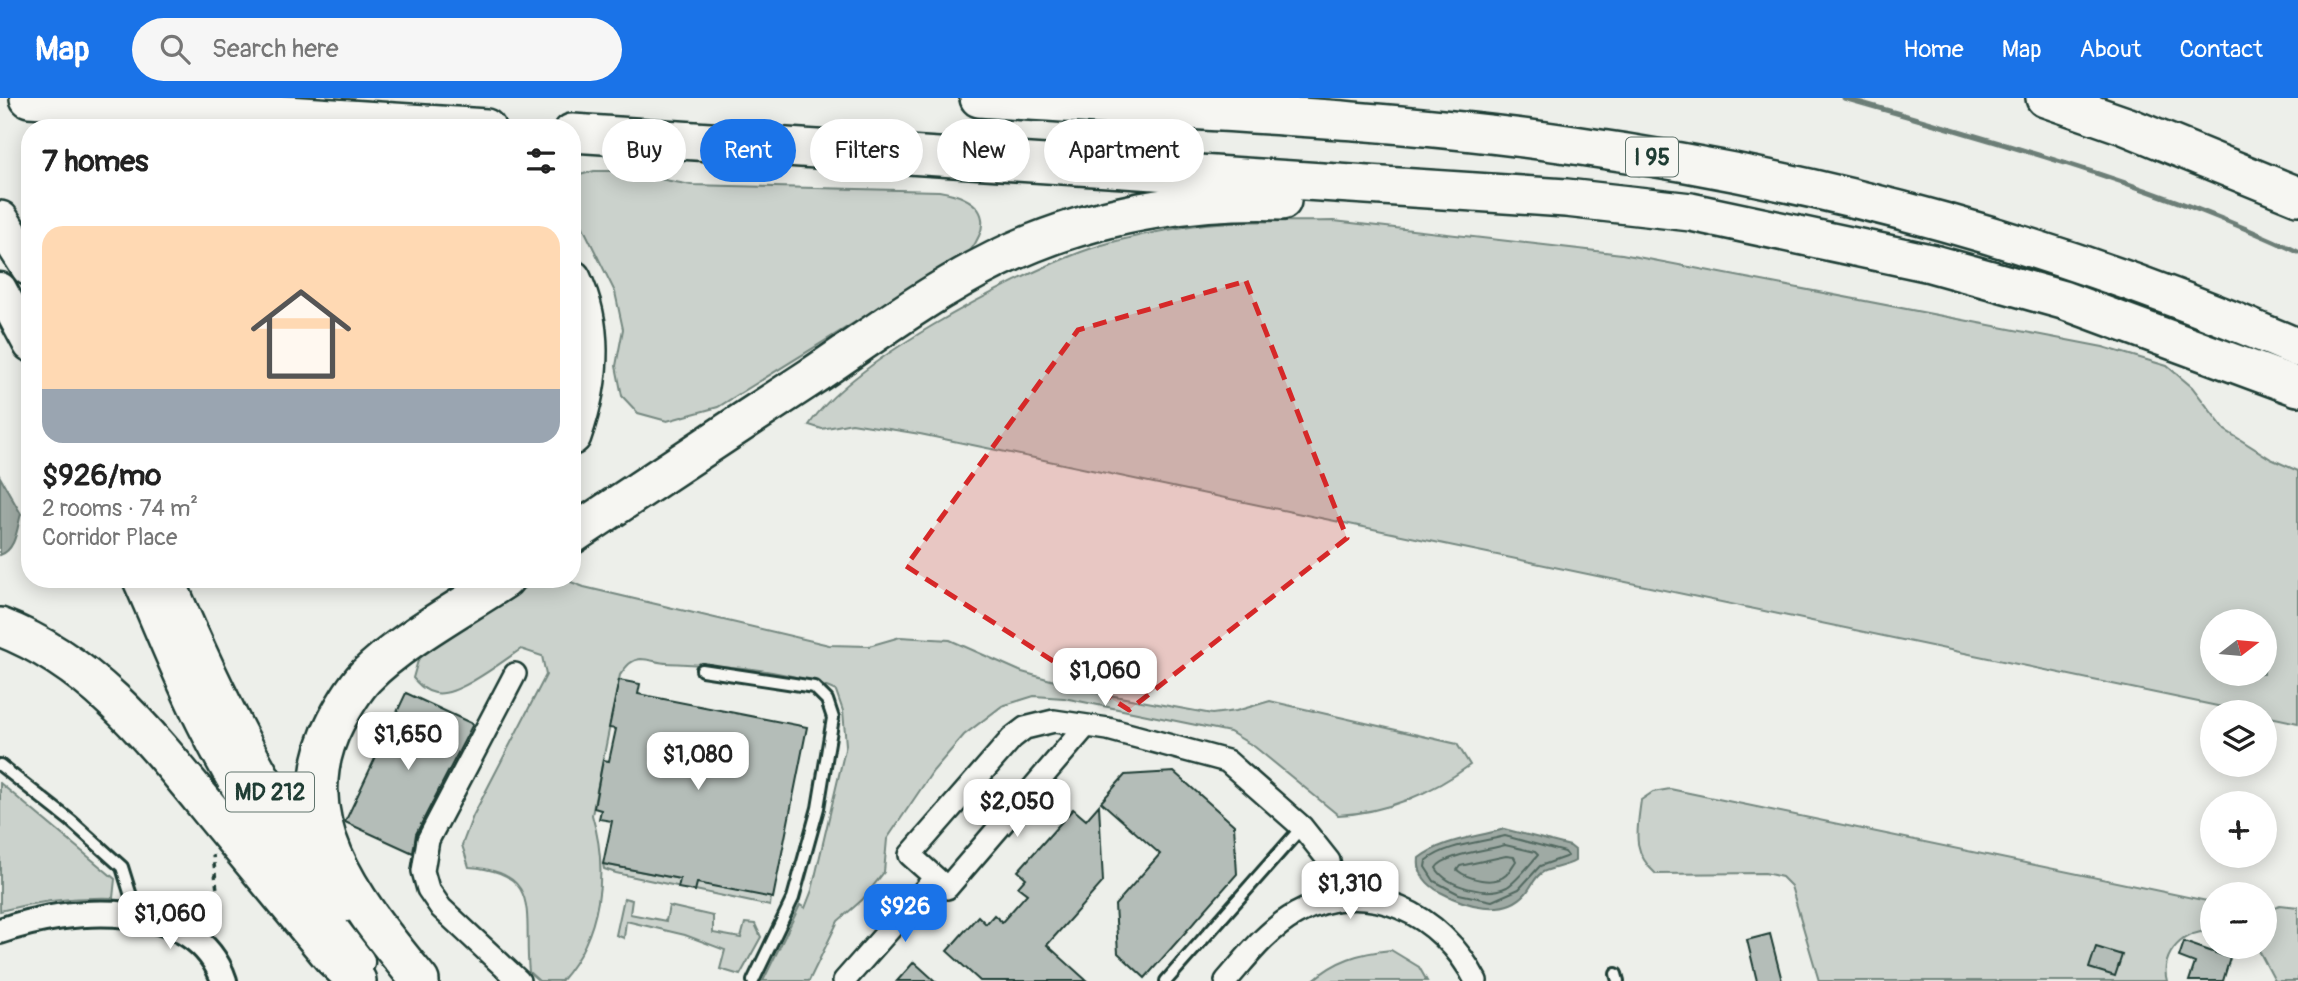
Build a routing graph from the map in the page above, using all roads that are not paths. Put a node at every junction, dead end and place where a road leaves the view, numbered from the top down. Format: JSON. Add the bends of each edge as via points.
{"nodes":[{"id":1,"x":29,"y":98,"type":"edge"},
{"id":2,"x":979,"y":98,"type":"edge"},
{"id":3,"x":2045,"y":98,"type":"edge"},
{"id":4,"x":141,"y":105,"type":"junction"},
{"id":5,"x":248,"y":119,"type":"edge"},
{"id":6,"x":351,"y":119,"type":"edge"},
{"id":7,"x":581,"y":134,"type":"edge"},
{"id":8,"x":2298,"y":196,"type":"edge"},
{"id":9,"x":0,"y":220,"type":"edge"},
{"id":10,"x":0,"y":233,"type":"edge"},
{"id":11,"x":1827,"y":241,"type":"junction"},
{"id":12,"x":21,"y":253,"type":"edge"},
{"id":13,"x":21,"y":271,"type":"edge"},
{"id":14,"x":0,"y":289,"type":"edge"},
{"id":15,"x":581,"y":297,"type":"edge"},
{"id":16,"x":21,"y":328,"type":"edge"},
{"id":17,"x":2298,"y":348,"type":"edge"},
{"id":18,"x":2298,"y":387,"type":"edge"},
{"id":19,"x":581,"y":408,"type":"edge"},
{"id":20,"x":581,"y":529,"type":"edge"},
{"id":21,"x":143,"y":588,"type":"edge"},
{"id":22,"x":172,"y":588,"type":"edge"},
{"id":23,"x":492,"y":588,"type":"edge"},
{"id":24,"x":0,"y":628,"type":"edge"},
{"id":25,"x":702,"y":670,"type":"dead end"},
{"id":26,"x":515,"y":674,"type":"dead end"},
{"id":27,"x":1086,"y":726,"type":"junction"},
{"id":28,"x":0,"y":765,"type":"edge"},
{"id":29,"x":1302,"y":827,"type":"junction"},
{"id":30,"x":936,"y":878,"type":"junction"},
{"id":31,"x":1334,"y":900,"type":"junction"},
{"id":32,"x":126,"y":915,"type":"junction"},
{"id":33,"x":0,"y":932,"type":"edge"},
{"id":34,"x":224,"y":979,"type":"edge"},
{"id":35,"x":357,"y":981,"type":"edge"},
{"id":36,"x":373,"y":981,"type":"edge"},
{"id":37,"x":410,"y":981,"type":"edge"},
{"id":38,"x":420,"y":981,"type":"edge"},
{"id":39,"x":519,"y":981,"type":"edge"},
{"id":40,"x":753,"y":981,"type":"edge"},
{"id":41,"x":844,"y":981,"type":"edge"},
{"id":42,"x":1166,"y":981,"type":"edge"},
{"id":43,"x":1226,"y":981,"type":"edge"},
{"id":44,"x":1476,"y":981,"type":"edge"}],
"edges":[{"from":1,"to":4,"type":"highway"},
{"from":2,"to":17,"type":"highway","number":"I 95","via":[[1437,129],[1700,165],[1947,220],[2077,261]]},
{"from":3,"to":8,"type":"highway"},
{"from":4,"to":5,"type":"highway"},
{"from":4,"to":6,"type":"highway"},
{"from":7,"to":11,"type":"highway","via":[[1566,198],[1691,212]]},
{"from":9,"to":12,"type":"highway"},
{"from":10,"to":13,"type":"main road"},
{"from":11,"to":18,"type":"highway","via":[[1930,263],[2063,300]]},
{"from":11,"to":20,"type":"highway","via":[[1564,212],[1277,201],[1205,204],[1088,225],[1033,243],[940,291]]},
{"from":14,"to":16,"type":"main road"},
{"from":15,"to":19,"type":"highway","via":[[589,344]]},
{"from":21,"to":36,"type":"main road","number":"MD 212","via":[[202,721],[249,807],[297,881]]},
{"from":22,"to":37,"type":"main road","number":"MD 212","via":[[225,709],[270,792],[318,867]]},
{"from":23,"to":38,"type":"highway","via":[[366,677],[328,736],[318,777],[319,812],[328,847],[346,881]]},
{"from":24,"to":35,"type":"highway","via":[[33,640],[79,669],[121,705]]},
{"from":25,"to":40,"type":"lane","via":[[814,687],[827,700],[833,718],[801,877]]},
{"from":26,"to":39,"type":"street","via":[[428,840],[423,871],[428,890],[441,908]]},
{"from":27,"to":29,"type":"street","via":[[1227,761]]},
{"from":27,"to":30,"type":"street","via":[[947,888]]},
{"from":27,"to":30,"type":"street","via":[[1041,723],[1012,738],[910,855]]},
{"from":28,"to":32,"type":"lane","via":[[122,867],[132,899]]},
{"from":29,"to":31,"type":"street","via":[[1329,861]]},
{"from":29,"to":42,"type":"lane"},
{"from":30,"to":41,"type":"street"},
{"from":31,"to":43,"type":"street","via":[[1274,929]]},
{"from":31,"to":44,"type":"street","via":[[1366,899],[1422,917],[1464,957]]},
{"from":32,"to":33,"type":"street","via":[[67,915],[31,920]]},
{"from":32,"to":34,"type":"street","via":[[169,925],[195,939],[215,959]]}]}
